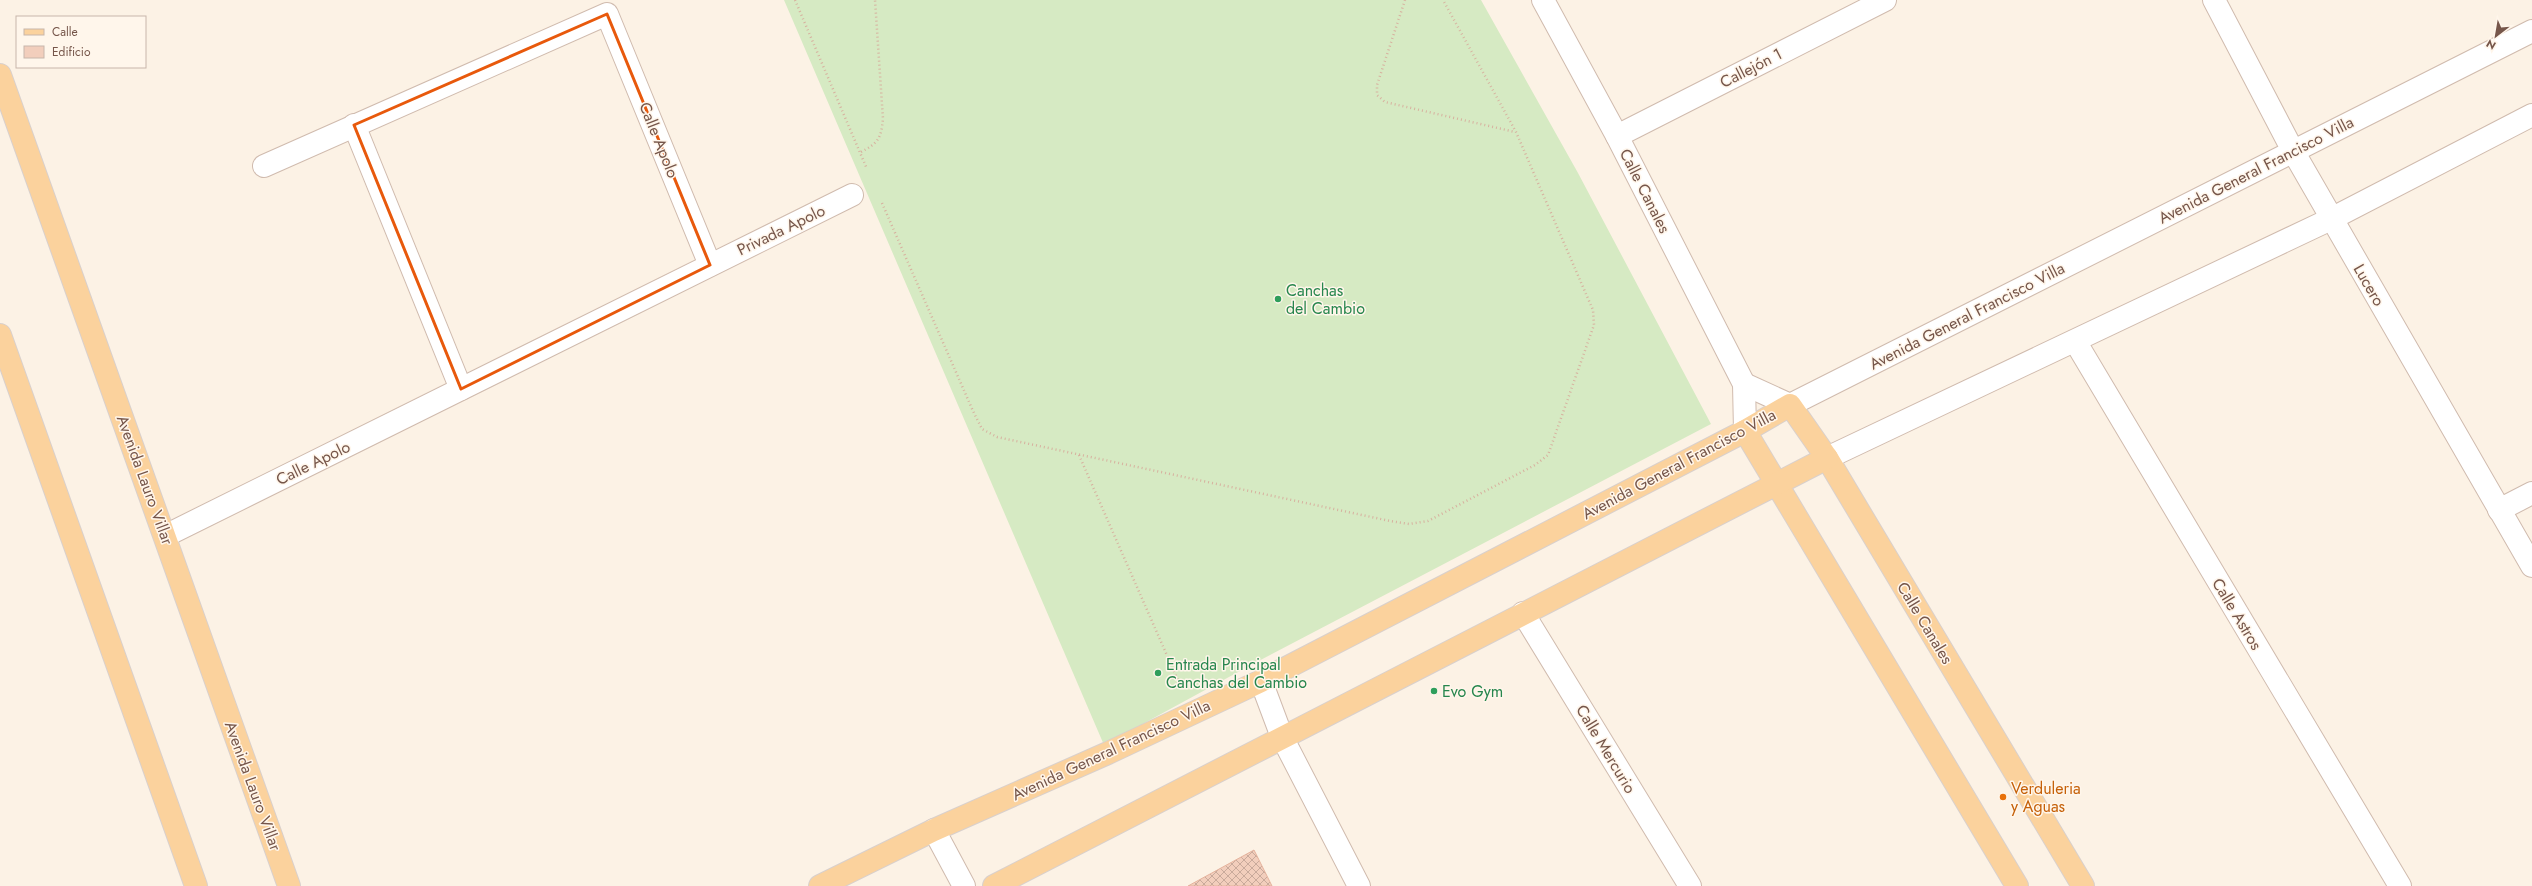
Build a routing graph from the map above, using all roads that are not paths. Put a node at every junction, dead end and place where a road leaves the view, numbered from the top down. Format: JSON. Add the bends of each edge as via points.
{"nodes":[{"id":1,"x":1543,"y":0,"type":"edge"},
{"id":2,"x":1885,"y":0,"type":"edge"},
{"id":3,"x":2214,"y":0,"type":"edge"},
{"id":4,"x":2532,"y":31,"type":"edge"},
{"id":5,"x":0,"y":75,"type":"edge"},
{"id":6,"x":2532,"y":115,"type":"edge"},
{"id":7,"x":354,"y":125,"type":"junction"},
{"id":8,"x":1617,"y":136,"type":"junction"},
{"id":9,"x":2293,"y":151,"type":"junction"},
{"id":10,"x":264,"y":166,"type":"dead end"},
{"id":11,"x":852,"y":195,"type":"dead end"},
{"id":12,"x":2331,"y":219,"type":"junction"},
{"id":13,"x":710,"y":265,"type":"junction"},
{"id":14,"x":0,"y":335,"type":"edge"},
{"id":15,"x":2075,"y":341,"type":"junction"},
{"id":16,"x":1744,"y":384,"type":"junction"},
{"id":17,"x":461,"y":389,"type":"junction"},
{"id":18,"x":1790,"y":405,"type":"junction"},
{"id":19,"x":1745,"y":431,"type":"junction"},
{"id":20,"x":1827,"y":458,"type":"junction"},
{"id":21,"x":1776,"y":483,"type":"junction"},
{"id":22,"x":2532,"y":493,"type":"edge"},
{"id":23,"x":2499,"y":510,"type":"junction"},
{"id":24,"x":164,"y":536,"type":"junction"},
{"id":25,"x":2532,"y":566,"type":"edge"},
{"id":26,"x":1523,"y":613,"type":"junction"},
{"id":27,"x":1261,"y":681,"type":"junction"},
{"id":28,"x":1282,"y":737,"type":"junction"},
{"id":29,"x":934,"y":830,"type":"junction"},
{"id":30,"x":196,"y":886,"type":"edge"},
{"id":31,"x":289,"y":886,"type":"edge"},
{"id":32,"x":820,"y":886,"type":"edge"},
{"id":33,"x":964,"y":886,"type":"edge"},
{"id":34,"x":994,"y":886,"type":"edge"},
{"id":35,"x":1359,"y":886,"type":"edge"},
{"id":36,"x":1690,"y":886,"type":"edge"},
{"id":37,"x":2017,"y":886,"type":"edge"},
{"id":38,"x":2083,"y":886,"type":"edge"},
{"id":39,"x":2400,"y":886,"type":"edge"}],
"edges":[{"from":1,"to":8,"type":"street","name":"Calle Canales"},
{"from":2,"to":8,"type":"street","name":"Callejón 1"},
{"from":3,"to":9,"type":"street","name":"Lucero"},
{"from":4,"to":9,"type":"street","name":"Avenida General Francisco Villa"},
{"from":5,"to":24,"type":"main road","name":"Avenida Lauro Villar"},
{"from":6,"to":12,"type":"street"},
{"from":7,"to":10,"type":"street","name":"Calle Apolo"},
{"from":7,"to":13,"type":"street","name":"Calle Apolo","via":[[607,14]]},
{"from":7,"to":17,"type":"street"},
{"from":8,"to":16,"type":"street","name":"Calle Canales"},
{"from":9,"to":12,"type":"street","name":"Lucero"},
{"from":9,"to":18,"type":"street","name":"Avenida General Francisco Villa"},
{"from":11,"to":13,"type":"street","name":"Privada Apolo"},
{"from":12,"to":15,"type":"street"},
{"from":12,"to":23,"type":"street","name":"Lucero"},
{"from":13,"to":17,"type":"street","name":"Calle Apolo"},
{"from":14,"to":30,"type":"main road"},
{"from":15,"to":20,"type":"street"},
{"from":15,"to":39,"type":"street","name":"Calle Astros"},
{"from":16,"to":18,"type":"street"},
{"from":16,"to":19,"type":"street","name":"Calle Canales"},
{"from":17,"to":24,"type":"street","name":"Calle Apolo"},
{"from":18,"to":19,"type":"main road","name":"Avenida General Francisco Villa"},
{"from":18,"to":20,"type":"main road","name":"Calle Canales"},
{"from":19,"to":21,"type":"main road","name":"Calle Canales"},
{"from":19,"to":27,"type":"main road","name":"Avenida General Francisco Villa"},
{"from":20,"to":21,"type":"main road"},
{"from":20,"to":38,"type":"main road","name":"Calle Canales"},
{"from":21,"to":26,"type":"main road"},
{"from":21,"to":37,"type":"main road","name":"Calle Canales"},
{"from":22,"to":23,"type":"street"},
{"from":23,"to":25,"type":"street","name":"Lucero"},
{"from":24,"to":31,"type":"main road","name":"Avenida Lauro Villar"},
{"from":26,"to":28,"type":"main road"},
{"from":26,"to":36,"type":"street","name":"Calle Mercurio"},
{"from":27,"to":28,"type":"street"},
{"from":27,"to":29,"type":"main road","name":"Avenida General Francisco Villa"},
{"from":28,"to":34,"type":"main road"},
{"from":28,"to":35,"type":"street"},
{"from":29,"to":32,"type":"main road","name":"Avenida General Francisco Villa"},
{"from":29,"to":33,"type":"street"}]}
